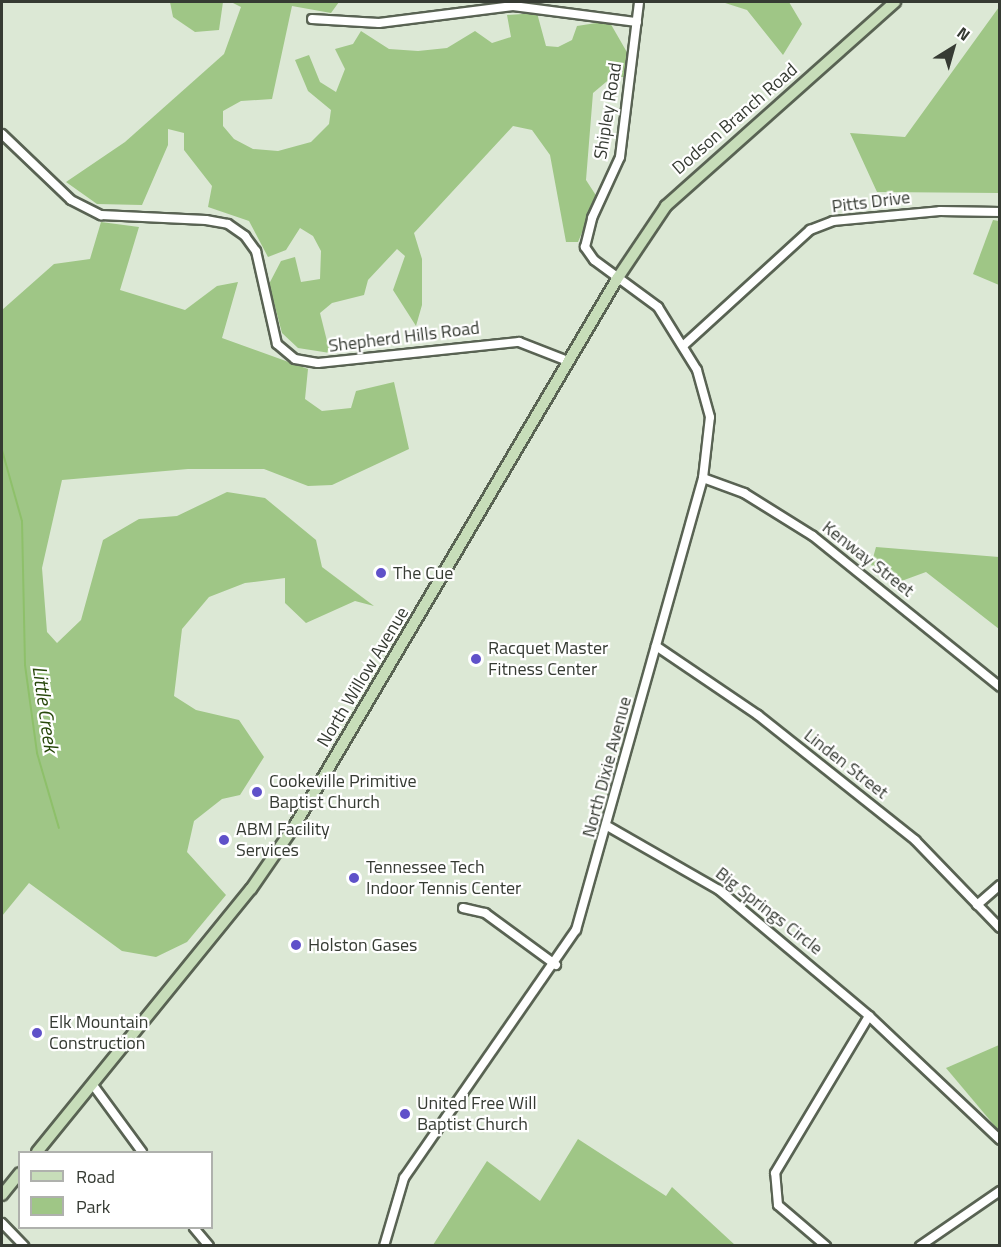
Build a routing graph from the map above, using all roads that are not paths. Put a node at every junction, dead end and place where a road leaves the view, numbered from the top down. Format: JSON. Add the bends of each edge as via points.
{"nodes":[{"id":1,"x":639,"y":2,"type":"edge"},
{"id":2,"x":895,"y":2,"type":"edge"},
{"id":3,"x":312,"y":19,"type":"dead end"},
{"id":4,"x":637,"y":22,"type":"junction"},
{"id":5,"x":2,"y":134,"type":"edge"},
{"id":6,"x":999,"y":212,"type":"edge"},
{"id":7,"x":617,"y":279,"type":"junction"},
{"id":8,"x":684,"y":345,"type":"junction"},
{"id":9,"x":568,"y":361,"type":"junction"},
{"id":10,"x":703,"y":478,"type":"junction"},
{"id":11,"x":656,"y":646,"type":"junction"},
{"id":12,"x":999,"y":687,"type":"edge"},
{"id":13,"x":609,"y":826,"type":"junction"},
{"id":14,"x":999,"y":885,"type":"edge"},
{"id":15,"x":977,"y":905,"type":"junction"},
{"id":16,"x":463,"y":908,"type":"dead end"},
{"id":17,"x":999,"y":928,"type":"edge"},
{"id":18,"x":556,"y":965,"type":"junction"},
{"id":19,"x":869,"y":1016,"type":"junction"},
{"id":20,"x":93,"y":1085,"type":"junction"},
{"id":21,"x":999,"y":1140,"type":"edge"},
{"id":22,"x":38,"y":1151,"type":"edge"},
{"id":23,"x":141,"y":1151,"type":"edge"},
{"id":24,"x":18,"y":1175,"type":"edge"},
{"id":25,"x":999,"y":1191,"type":"edge"},
{"id":26,"x":2,"y":1195,"type":"edge"},
{"id":27,"x":2,"y":1223,"type":"edge"},
{"id":28,"x":196,"y":1229,"type":"edge"},
{"id":29,"x":24,"y":1245,"type":"edge"},
{"id":30,"x":209,"y":1245,"type":"edge"},
{"id":31,"x":384,"y":1245,"type":"edge"},
{"id":32,"x":826,"y":1245,"type":"edge"},
{"id":33,"x":920,"y":1245,"type":"edge"}],
"edges":[{"from":1,"to":4,"type":"street","name":"Shipley Road"},
{"from":2,"to":7,"type":"main road","name":"Dodson Branch Road","via":[[685,183]]},
{"from":3,"to":4,"type":"street","via":[[379,23],[513,6]]},
{"from":4,"to":7,"type":"street","name":"Shipley Road","via":[[620,157],[585,236],[594,260]]},
{"from":5,"to":9,"type":"street","name":"Shepherd Hills Road","via":[[71,200],[101,215],[206,220],[228,224],[244,236],[256,251],[277,344],[295,359],[318,363],[509,342]]},
{"from":6,"to":8,"type":"street","name":"Pitts Drive","via":[[916,213],[833,221],[810,230]]},
{"from":7,"to":8,"type":"street","name":"North Dixie Avenue","via":[[658,307]]},
{"from":7,"to":9,"type":"main road","name":"North Willow Avenue"},
{"from":8,"to":10,"type":"street","name":"North Dixie Avenue","via":[[708,399]]},
{"from":9,"to":20,"type":"main road","name":"North Willow Avenue","via":[[296,825],[251,889]]},
{"from":10,"to":11,"type":"street","name":"North Dixie Avenue"},
{"from":10,"to":12,"type":"street","name":"Kenway Street","via":[[744,493],[813,536]]},
{"from":11,"to":13,"type":"street","name":"North Dixie Avenue"},
{"from":11,"to":15,"type":"street","name":"Linden Street","via":[[758,715],[884,814]]},
{"from":13,"to":18,"type":"street","name":"North Dixie Avenue","via":[[584,911]]},
{"from":13,"to":19,"type":"street","name":"Big Springs Circle","via":[[719,890]]},
{"from":14,"to":15,"type":"street"},
{"from":15,"to":17,"type":"street","name":"Linden Street"},
{"from":16,"to":18,"type":"street","via":[[485,913]]},
{"from":18,"to":31,"type":"street","name":"North Dixie Avenue","via":[[404,1178]]},
{"from":19,"to":21,"type":"street","name":"Big Springs Circle"},
{"from":19,"to":32,"type":"street","via":[[775,1173],[778,1205]]},
{"from":20,"to":22,"type":"main road","name":"North Willow Avenue"},
{"from":20,"to":23,"type":"street"},
{"from":24,"to":26,"type":"main road"},
{"from":25,"to":33,"type":"street"},
{"from":27,"to":29,"type":"street"},
{"from":28,"to":30,"type":"street"}]}
